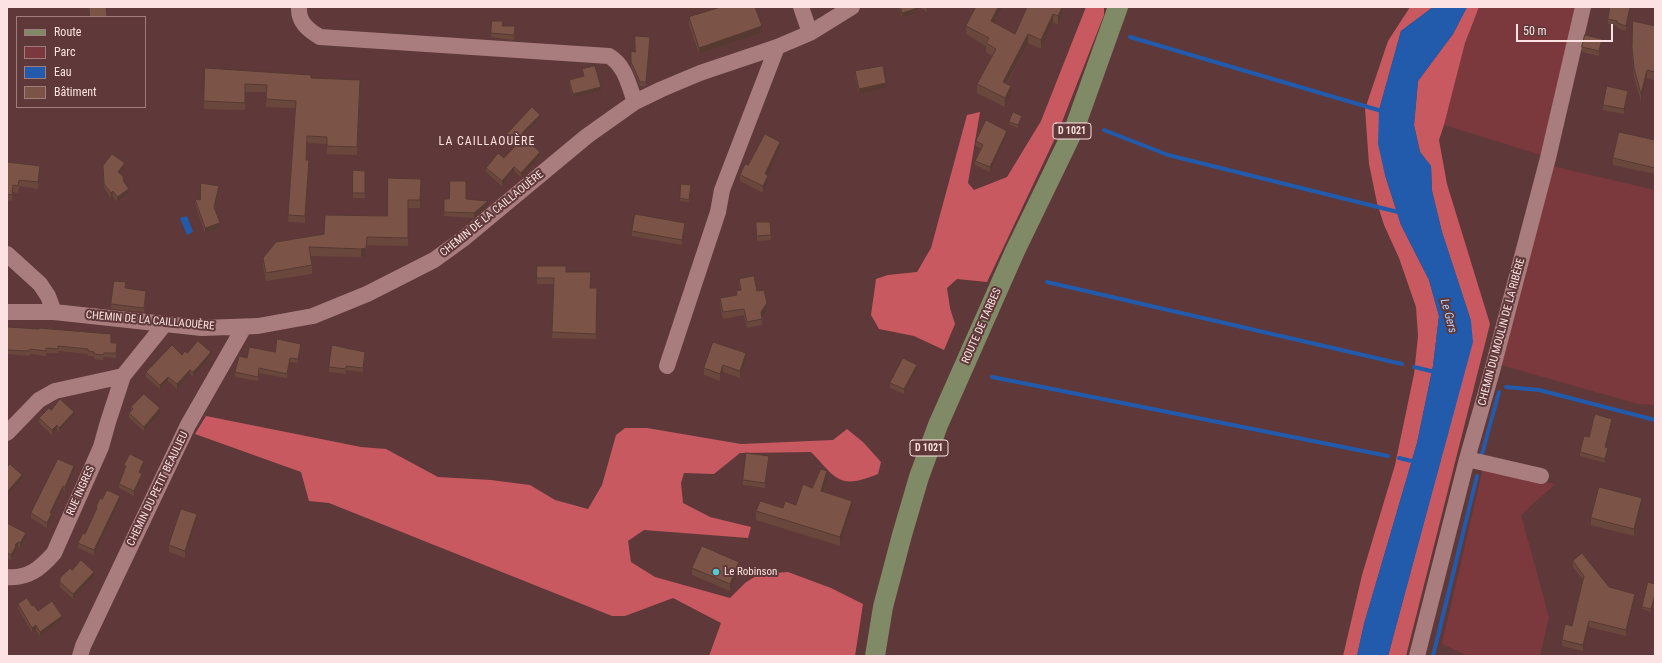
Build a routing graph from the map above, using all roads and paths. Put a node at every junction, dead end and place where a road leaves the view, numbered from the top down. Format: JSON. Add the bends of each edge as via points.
{"nodes":[{"id":1,"x":299,"y":7,"type":"edge"},
{"id":2,"x":801,"y":7,"type":"edge"},
{"id":3,"x":852,"y":7,"type":"edge"},
{"id":4,"x":1118,"y":7,"type":"edge"},
{"id":5,"x":1583,"y":7,"type":"edge"},
{"id":6,"x":810,"y":33,"type":"junction"},
{"id":7,"x":777,"y":48,"type":"junction"},
{"id":8,"x":635,"y":102,"type":"junction"},
{"id":9,"x":7,"y":254,"type":"edge"},
{"id":10,"x":7,"y":312,"type":"edge"},
{"id":11,"x":54,"y":312,"type":"junction"},
{"id":12,"x":164,"y":325,"type":"junction"},
{"id":13,"x":244,"y":327,"type":"junction"},
{"id":14,"x":667,"y":366,"type":"dead end"},
{"id":15,"x":123,"y":376,"type":"junction"},
{"id":16,"x":7,"y":433,"type":"edge"},
{"id":17,"x":1467,"y":459,"type":"junction"},
{"id":18,"x":1541,"y":476,"type":"dead end"},
{"id":19,"x":7,"y":577,"type":"edge"},
{"id":20,"x":80,"y":656,"type":"edge"},
{"id":21,"x":875,"y":656,"type":"edge"},
{"id":22,"x":1417,"y":656,"type":"edge"}],
"edges":[{"from":1,"to":8,"type":"street","via":[[301,20],[308,30],[320,37],[609,56],[621,67]]},
{"from":2,"to":6,"type":"street"},
{"from":3,"to":6,"type":"street","name":"CHEMIN DE LA CAILLAOUÈRE"},
{"from":4,"to":21,"type":"main road","name":"ROUTE DE TARBES","number":"D 1021","via":[[1075,127],[1015,250],[938,425],[902,535],[883,607]]},
{"from":5,"to":17,"type":"street","name":"CHEMIN DU MOULIN DE LA RIBÈRE","via":[[1548,158]]},
{"from":6,"to":7,"type":"street","name":"CHEMIN DE LA CAILLAOUÈRE"},
{"from":7,"to":8,"type":"street","name":"CHEMIN DE LA CAILLAOUÈRE","via":[[700,73]]},
{"from":7,"to":14,"type":"street","via":[[722,190],[718,212]]},
{"from":8,"to":13,"type":"street","name":"CHEMIN DE LA CAILLAOUÈRE","via":[[587,136],[434,260],[367,294],[312,316],[276,324]]},
{"from":9,"to":11,"type":"street","via":[[40,284]]},
{"from":10,"to":11,"type":"street","name":"CHEMIN DE LA CAILLAOUÈRE"},
{"from":11,"to":12,"type":"street","name":"CHEMIN DE LA CAILLAOUÈRE"},
{"from":12,"to":13,"type":"street","name":"CHEMIN DE LA CAILLAOUÈRE","via":[[202,328]]},
{"from":12,"to":15,"type":"street","name":"RUE INGRES"},
{"from":13,"to":20,"type":"street","name":"CHEMIN DU PETIT BEAULIEU","via":[[188,425]]},
{"from":15,"to":16,"type":"street","via":[[55,391],[39,400]]},
{"from":15,"to":19,"type":"street","name":"RUE INGRES","via":[[101,447],[54,554],[42,567],[29,574]]},
{"from":17,"to":18,"type":"street"},
{"from":17,"to":22,"type":"street","name":"CHEMIN DU MOULIN DE LA RIBÈRE"}]}
